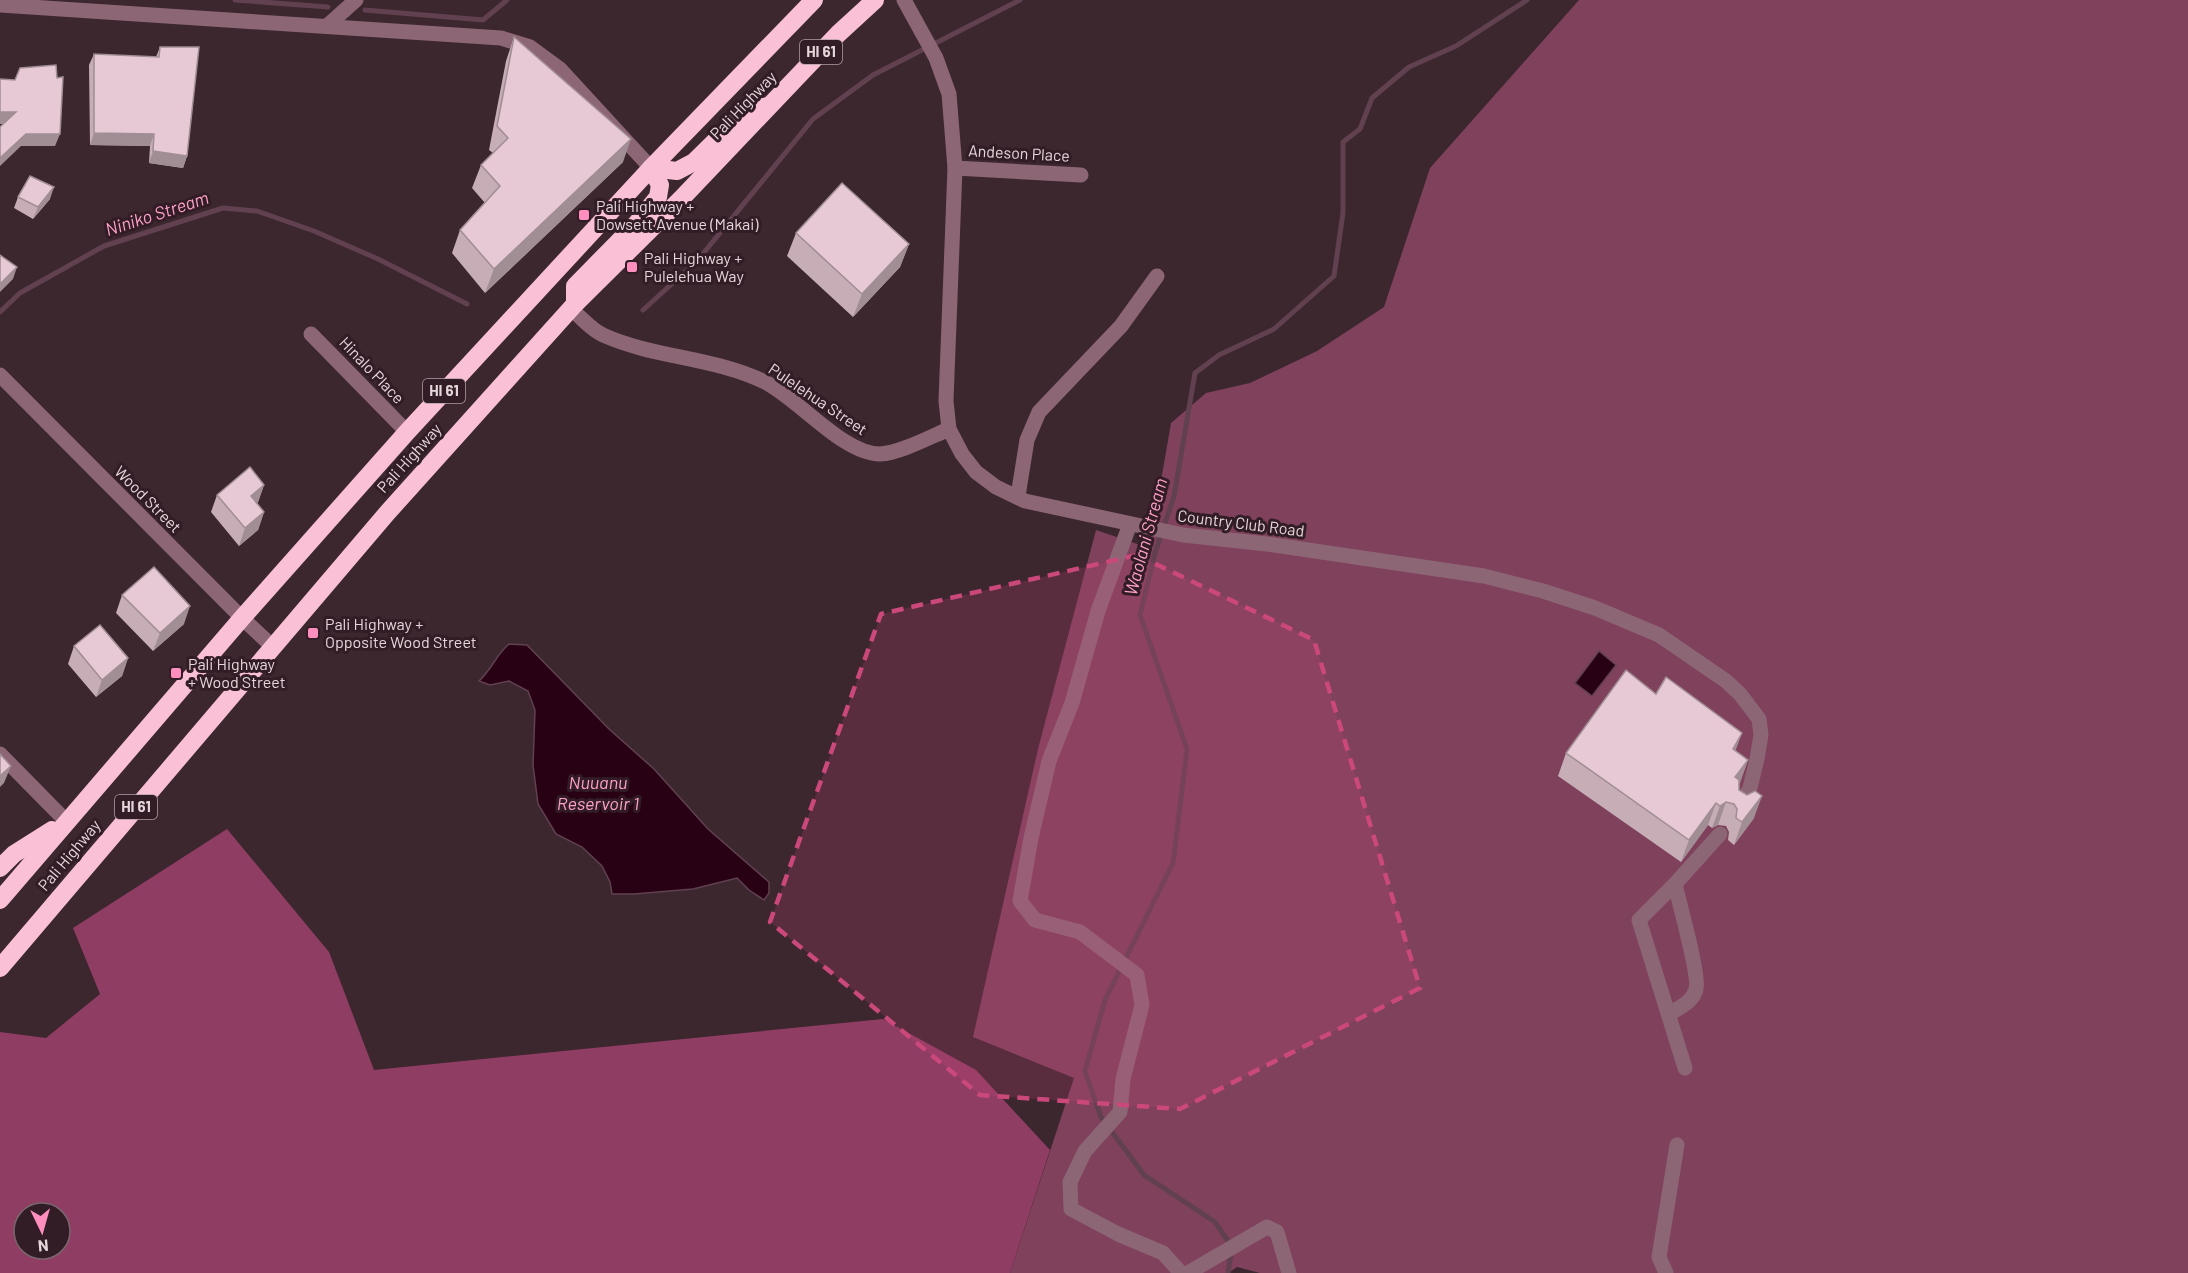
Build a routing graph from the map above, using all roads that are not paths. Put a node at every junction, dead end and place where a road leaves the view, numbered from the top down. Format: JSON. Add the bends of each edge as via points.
{"nodes":[{"id":1,"x":356,"y":0,"type":"edge"},
{"id":2,"x":814,"y":0,"type":"edge"},
{"id":3,"x":875,"y":0,"type":"edge"},
{"id":4,"x":904,"y":0,"type":"edge"},
{"id":5,"x":0,"y":5,"type":"edge"},
{"id":6,"x":328,"y":25,"type":"junction"},
{"id":7,"x":768,"y":106,"type":"junction"},
{"id":8,"x":651,"y":168,"type":"junction"},
{"id":9,"x":955,"y":168,"type":"junction"},
{"id":10,"x":1081,"y":175,"type":"dead end"},
{"id":11,"x":1157,"y":276,"type":"dead end"},
{"id":12,"x":573,"y":306,"type":"junction"},
{"id":13,"x":311,"y":334,"type":"dead end"},
{"id":14,"x":0,"y":375,"type":"edge"},
{"id":15,"x":949,"y":429,"type":"junction"},
{"id":16,"x":407,"y":432,"type":"junction"},
{"id":17,"x":1018,"y":496,"type":"junction"},
{"id":18,"x":1137,"y":525,"type":"junction"},
{"id":19,"x":242,"y":618,"type":"junction"},
{"id":20,"x":272,"y":646,"type":"junction"},
{"id":21,"x":0,"y":754,"type":"edge"},
{"id":22,"x":1739,"y":808,"type":"edge"},
{"id":23,"x":66,"y":821,"type":"junction"},
{"id":24,"x":1720,"y":834,"type":"dead end"},
{"id":25,"x":0,"y":868,"type":"edge"},
{"id":26,"x":1675,"y":884,"type":"junction"},
{"id":27,"x":0,"y":900,"type":"edge"},
{"id":28,"x":0,"y":968,"type":"edge"},
{"id":29,"x":1669,"y":1014,"type":"junction"},
{"id":30,"x":1685,"y":1068,"type":"dead end"},
{"id":31,"x":1677,"y":1145,"type":"dead end"},
{"id":32,"x":1659,"y":1257,"type":"junction"},
{"id":33,"x":1181,"y":1273,"type":"edge"},
{"id":34,"x":1188,"y":1273,"type":"edge"},
{"id":35,"x":1289,"y":1273,"type":"edge"},
{"id":36,"x":1652,"y":1273,"type":"edge"},
{"id":37,"x":1666,"y":1273,"type":"edge"}],
"edges":[{"from":1,"to":6,"type":"street"},
{"from":2,"to":8,"type":"highway","name":"Pali Highway","number":"HI 61"},
{"from":3,"to":7,"type":"highway","name":"Pali Highway","number":"HI 61"},
{"from":4,"to":9,"type":"street","name":"Country Club Road","via":[[936,58],[949,94]]},
{"from":5,"to":6,"type":"street"},
{"from":6,"to":8,"type":"street","via":[[501,38],[530,47],[560,69]]},
{"from":7,"to":8,"type":"highway","via":[[747,110],[694,162],[676,171]]},
{"from":7,"to":12,"type":"highway","name":"Pali Highway","number":"HI 61"},
{"from":8,"to":12,"type":"highway","via":[[660,185],[658,197],[575,286]]},
{"from":8,"to":16,"type":"highway","name":"Pali Highway","number":"HI 61"},
{"from":9,"to":10,"type":"street","name":"Andeson Place"},
{"from":9,"to":15,"type":"street","name":"Country Club Road","via":[[946,401]]},
{"from":11,"to":17,"type":"street","via":[[1121,326],[1039,412],[1027,440]]},
{"from":12,"to":15,"type":"street","name":"Pulelehua Street","via":[[600,334],[740,372],[766,383],[861,450],[879,454],[894,451]]},
{"from":12,"to":20,"type":"highway","name":"Pali Highway","number":"HI 61"},
{"from":13,"to":16,"type":"street","name":"Hinalo Place"},
{"from":14,"to":19,"type":"street","name":"Wood Street"},
{"from":15,"to":17,"type":"street","name":"Country Club Road","via":[[976,472],[996,487]]},
{"from":16,"to":19,"type":"highway","name":"Pali Highway","number":"HI 61"},
{"from":17,"to":18,"type":"street","name":"Country Club Road","via":[[1025,501]]},
{"from":18,"to":22,"type":"street","name":"Country Club Road","via":[[1183,535],[1484,576],[1595,608],[1659,635],[1726,681],[1759,719],[1761,735],[1752,783]]},
{"from":18,"to":33,"type":"street","via":[[1098,611],[1072,703],[1049,761],[1020,901],[1035,920],[1080,932],[1137,975],[1142,1005],[1123,1079],[1120,1112],[1085,1151],[1070,1182],[1071,1209],[1163,1254]]},
{"from":19,"to":20,"type":"street","name":"Wood Street"},
{"from":19,"to":23,"type":"highway","name":"Pali Highway","number":"HI 61"},
{"from":20,"to":28,"type":"highway","name":"Pali Highway","number":"HI 61"},
{"from":21,"to":23,"type":"street"},
{"from":23,"to":25,"type":"highway","via":[[14,854]]},
{"from":23,"to":27,"type":"highway","name":"Pali Highway","number":"HI 61"},
{"from":24,"to":26,"type":"street"},
{"from":26,"to":29,"type":"street","via":[[1697,988],[1691,999]]},
{"from":26,"to":29,"type":"street","via":[[1639,920]]},
{"from":29,"to":30,"type":"street"},
{"from":31,"to":32,"type":"street"},
{"from":32,"to":36,"type":"street"},
{"from":32,"to":37,"type":"street"},
{"from":34,"to":35,"type":"street","via":[[1267,1227],[1277,1232]]}]}
